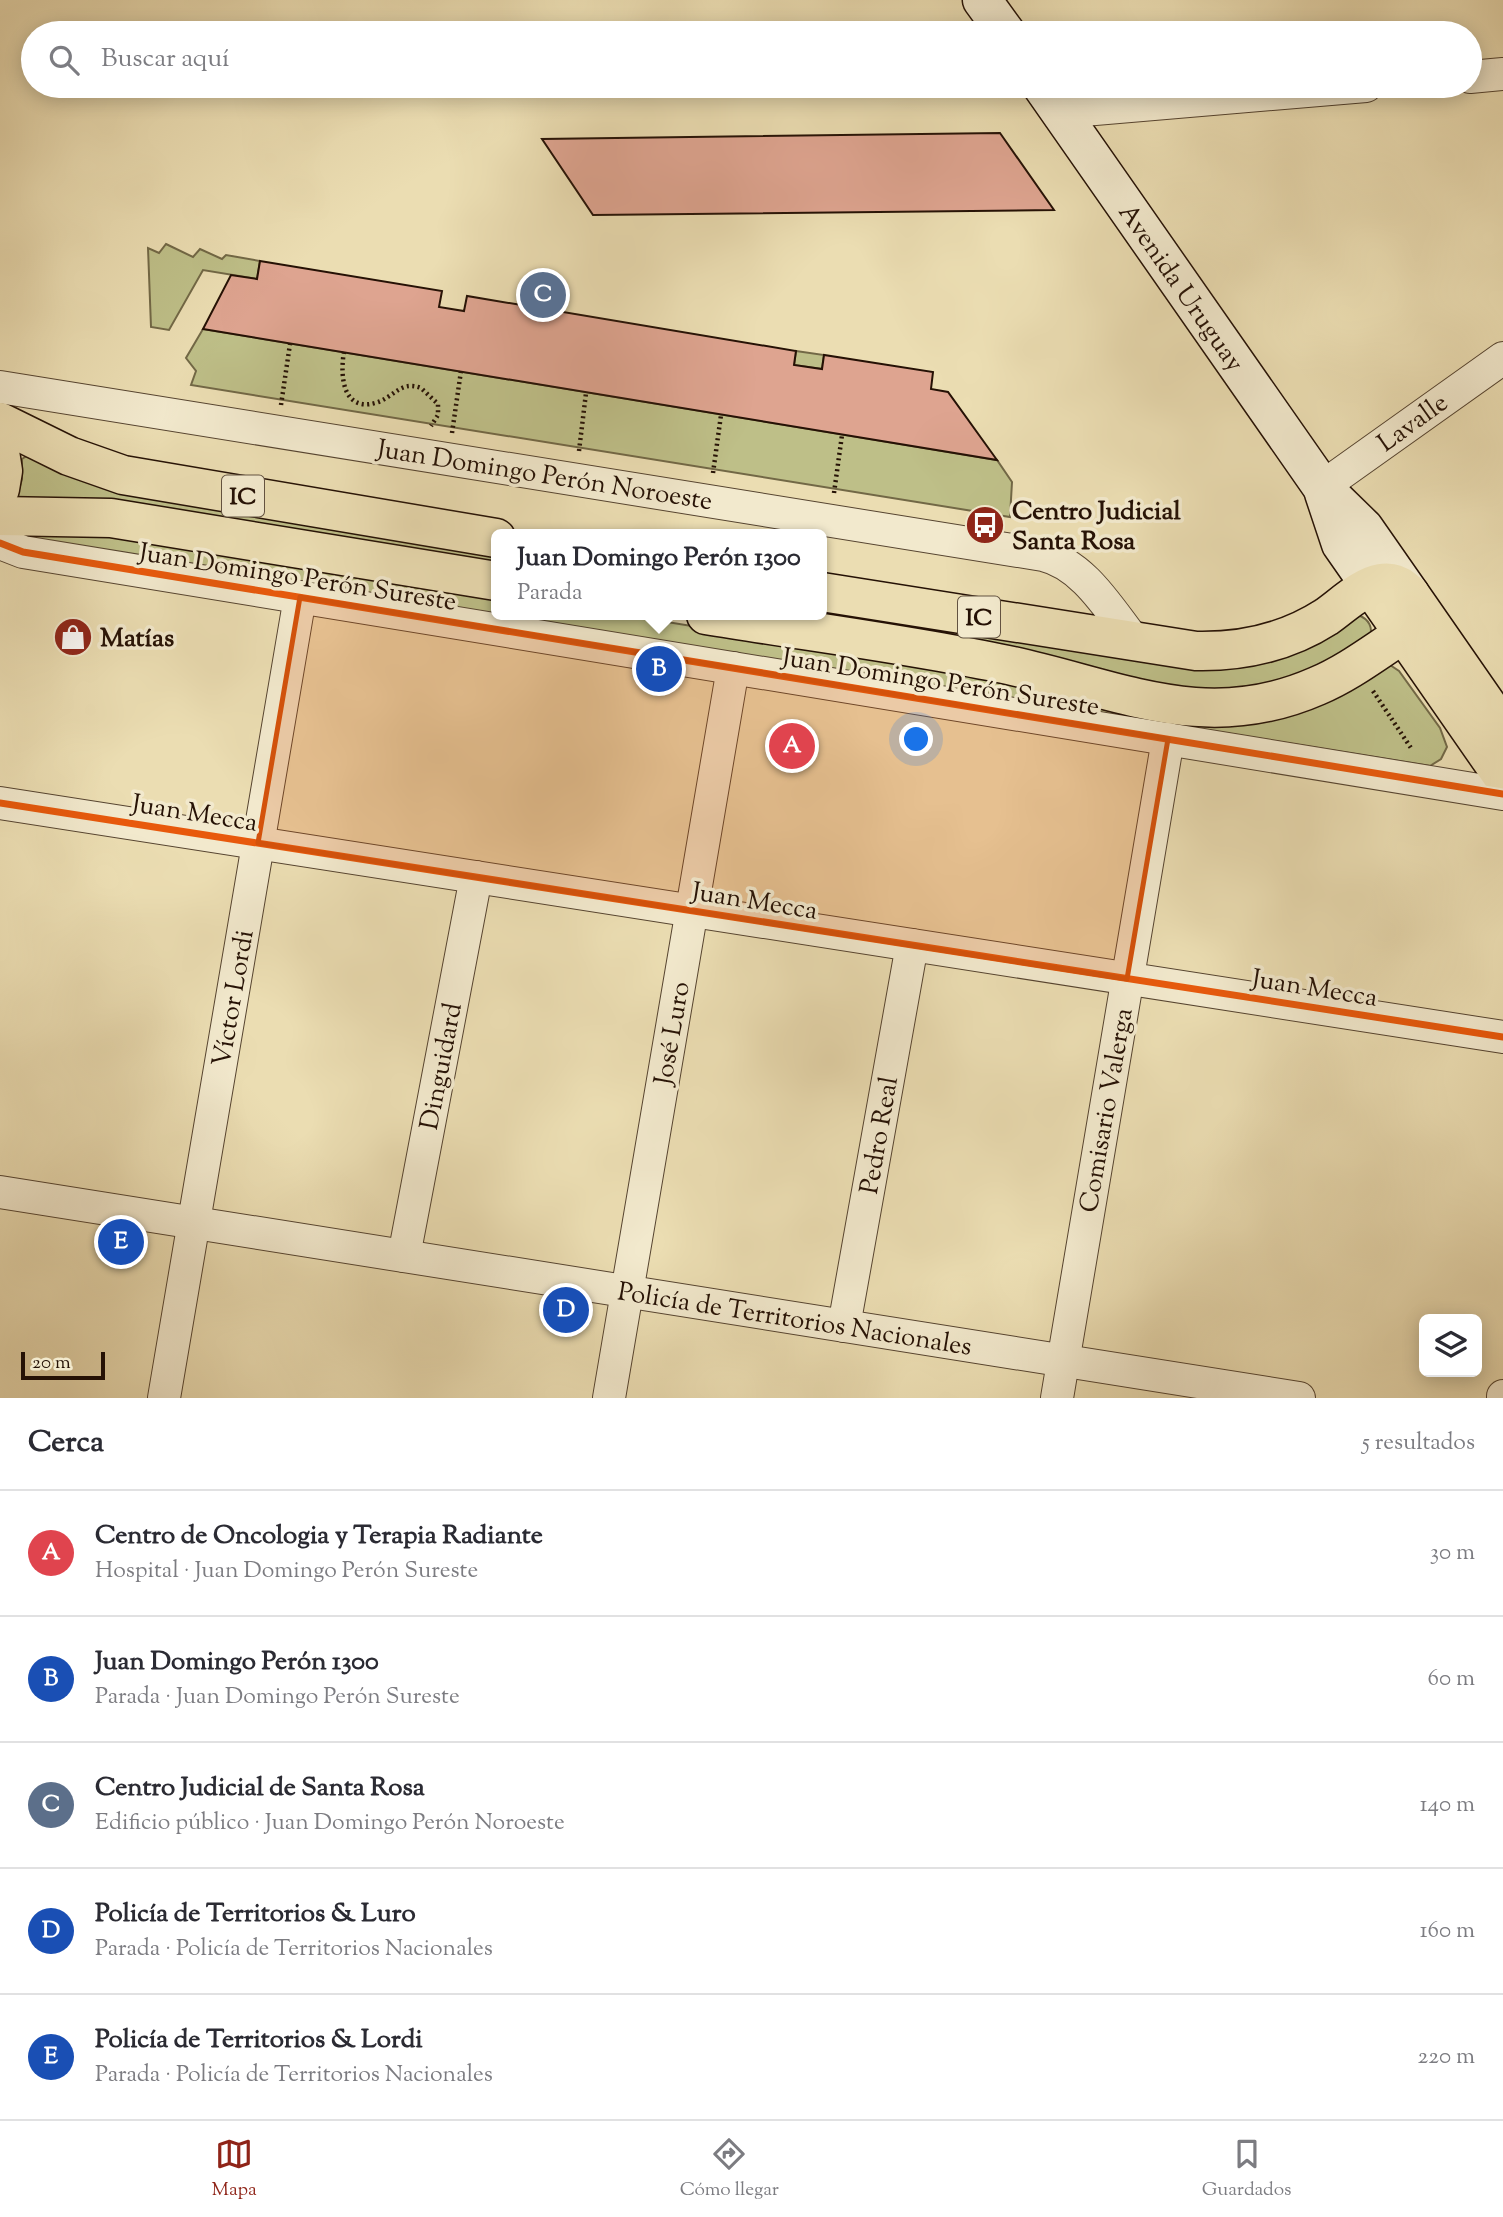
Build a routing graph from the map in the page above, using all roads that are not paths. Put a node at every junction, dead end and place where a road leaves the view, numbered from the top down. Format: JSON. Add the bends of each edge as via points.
{"nodes":[{"id":1,"x":982,"y":0,"type":"edge"},
{"id":2,"x":997,"y":21,"type":"edge"},
{"id":3,"x":1503,"y":74,"type":"edge"},
{"id":4,"x":1482,"y":76,"type":"edge"},
{"id":5,"x":1075,"y":98,"type":"edge"},
{"id":6,"x":1051,"y":99,"type":"edge"},
{"id":7,"x":1503,"y":358,"type":"edge"},
{"id":8,"x":0,"y":387,"type":"edge"},
{"id":9,"x":0,"y":422,"type":"edge"},
{"id":10,"x":0,"y":452,"type":"edge"},
{"id":11,"x":1322,"y":487,"type":"junction"},
{"id":12,"x":0,"y":489,"type":"edge"},
{"id":13,"x":0,"y":516,"type":"edge"},
{"id":14,"x":491,"y":537,"type":"edge"},
{"id":15,"x":0,"y":544,"type":"edge"},
{"id":16,"x":491,"y":580,"type":"edge"},
{"id":17,"x":1371,"y":587,"type":"junction"},
{"id":18,"x":827,"y":593,"type":"edge"},
{"id":19,"x":1410,"y":594,"type":"junction"},
{"id":20,"x":300,"y":597,"type":"junction"},
{"id":21,"x":737,"y":620,"type":"edge"},
{"id":22,"x":1403,"y":634,"type":"junction"},
{"id":23,"x":1136,"y":643,"type":"junction"},
{"id":24,"x":733,"y":668,"type":"junction"},
{"id":25,"x":1503,"y":728,"type":"edge"},
{"id":26,"x":1168,"y":739,"type":"junction"},
{"id":27,"x":1503,"y":777,"type":"edge"},
{"id":28,"x":1503,"y":794,"type":"edge"},
{"id":29,"x":0,"y":803,"type":"edge"},
{"id":30,"x":258,"y":843,"type":"junction"},
{"id":31,"x":475,"y":877,"type":"junction"},
{"id":32,"x":692,"y":911,"type":"junction"},
{"id":33,"x":912,"y":945,"type":"junction"},
{"id":34,"x":1127,"y":979,"type":"junction"},
{"id":35,"x":1503,"y":1037,"type":"edge"},
{"id":36,"x":0,"y":1192,"type":"edge"},
{"id":37,"x":194,"y":1222,"type":"junction"},
{"id":38,"x":404,"y":1256,"type":"junction"},
{"id":39,"x":627,"y":1291,"type":"junction"},
{"id":40,"x":844,"y":1326,"type":"junction"},
{"id":41,"x":1063,"y":1361,"type":"junction"},
{"id":42,"x":164,"y":1398,"type":"edge"},
{"id":43,"x":609,"y":1398,"type":"edge"},
{"id":44,"x":1056,"y":1398,"type":"edge"},
{"id":45,"x":1299,"y":1398,"type":"edge"}],
"edges":[{"from":1,"to":2,"type":"main road"},
{"from":3,"to":4,"type":"street"},
{"from":5,"to":6,"type":"street"},
{"from":6,"to":11,"type":"main road","name":"Avenida Uruguay"},
{"from":7,"to":11,"type":"street","name":"Lavalle"},
{"from":8,"to":23,"type":"street","name":"Juan Domingo Perón Noroeste","via":[[1049,556],[1078,572]]},
{"from":9,"to":14,"type":"main road","number":"IC","via":[[69,456],[123,475]]},
{"from":10,"to":12,"type":"main road"},
{"from":11,"to":17,"type":"main road","name":"Avenida Uruguay","via":[[1341,544]]},
{"from":11,"to":19,"type":"main road","name":"Avenida Uruguay","via":[[1364,528]]},
{"from":13,"to":16,"type":"main road","number":"IC","via":[[111,518]]},
{"from":15,"to":20,"type":"street","name":"Juan Domingo Perón Sureste","via":[[23,552]]},
{"from":17,"to":19,"type":"main road","via":[[1391,583]]},
{"from":17,"to":22,"type":"main road","name":"Avenida Uruguay"},
{"from":17,"to":23,"type":"main road","number":"IC","via":[[1313,624],[1256,646],[1208,651]]},
{"from":18,"to":23,"type":"main road","number":"IC"},
{"from":19,"to":22,"type":"main road","via":[[1414,616]]},
{"from":19,"to":25,"type":"main road","name":"Avenida Uruguay"},
{"from":20,"to":24,"type":"street","name":"Juan Domingo Perón Sureste"},
{"from":20,"to":30,"type":"street","name":"Víctor Lordi"},
{"from":21,"to":22,"type":"main road","number":"IC","via":[[998,662],[1160,704],[1201,709],[1250,705],[1308,690],[1344,673]]},
{"from":22,"to":27,"type":"main road","name":"Avenida Uruguay"},
{"from":24,"to":26,"type":"street","name":"Juan Domingo Perón Sureste"},
{"from":24,"to":32,"type":"street","name":"José Luro"},
{"from":26,"to":28,"type":"street","name":"Juan Domingo Perón Sureste"},
{"from":26,"to":34,"type":"street","name":"Comisario Valerga"},
{"from":29,"to":30,"type":"street","name":"Juan Mecca"},
{"from":30,"to":31,"type":"street","name":"Juan Mecca"},
{"from":30,"to":37,"type":"street","name":"Víctor Lordi"},
{"from":31,"to":32,"type":"street","name":"Juan Mecca"},
{"from":31,"to":38,"type":"street","name":"Dinguidard"},
{"from":32,"to":33,"type":"street","name":"Juan Mecca"},
{"from":32,"to":39,"type":"street","name":"José Luro"},
{"from":33,"to":34,"type":"street","name":"Juan Mecca"},
{"from":33,"to":40,"type":"street","name":"Pedro Real"},
{"from":34,"to":35,"type":"street","name":"Juan Mecca"},
{"from":34,"to":41,"type":"street","name":"Comisario Valerga"},
{"from":36,"to":37,"type":"street","name":"Policía de Territorios Nacionales"},
{"from":37,"to":38,"type":"street","name":"Policía de Territorios Nacionales"},
{"from":37,"to":42,"type":"street","name":"Víctor Lordi"},
{"from":38,"to":39,"type":"street","name":"Policía de Territorios Nacionales"},
{"from":39,"to":40,"type":"street","name":"Policía de Territorios Nacionales"},
{"from":39,"to":43,"type":"street","name":"José Luro"},
{"from":40,"to":41,"type":"street","name":"Policía de Territorios Nacionales"},
{"from":41,"to":44,"type":"street","name":"Comisario Valerga"},
{"from":41,"to":45,"type":"street","name":"Policía de Territorios Nacionales"}]}
